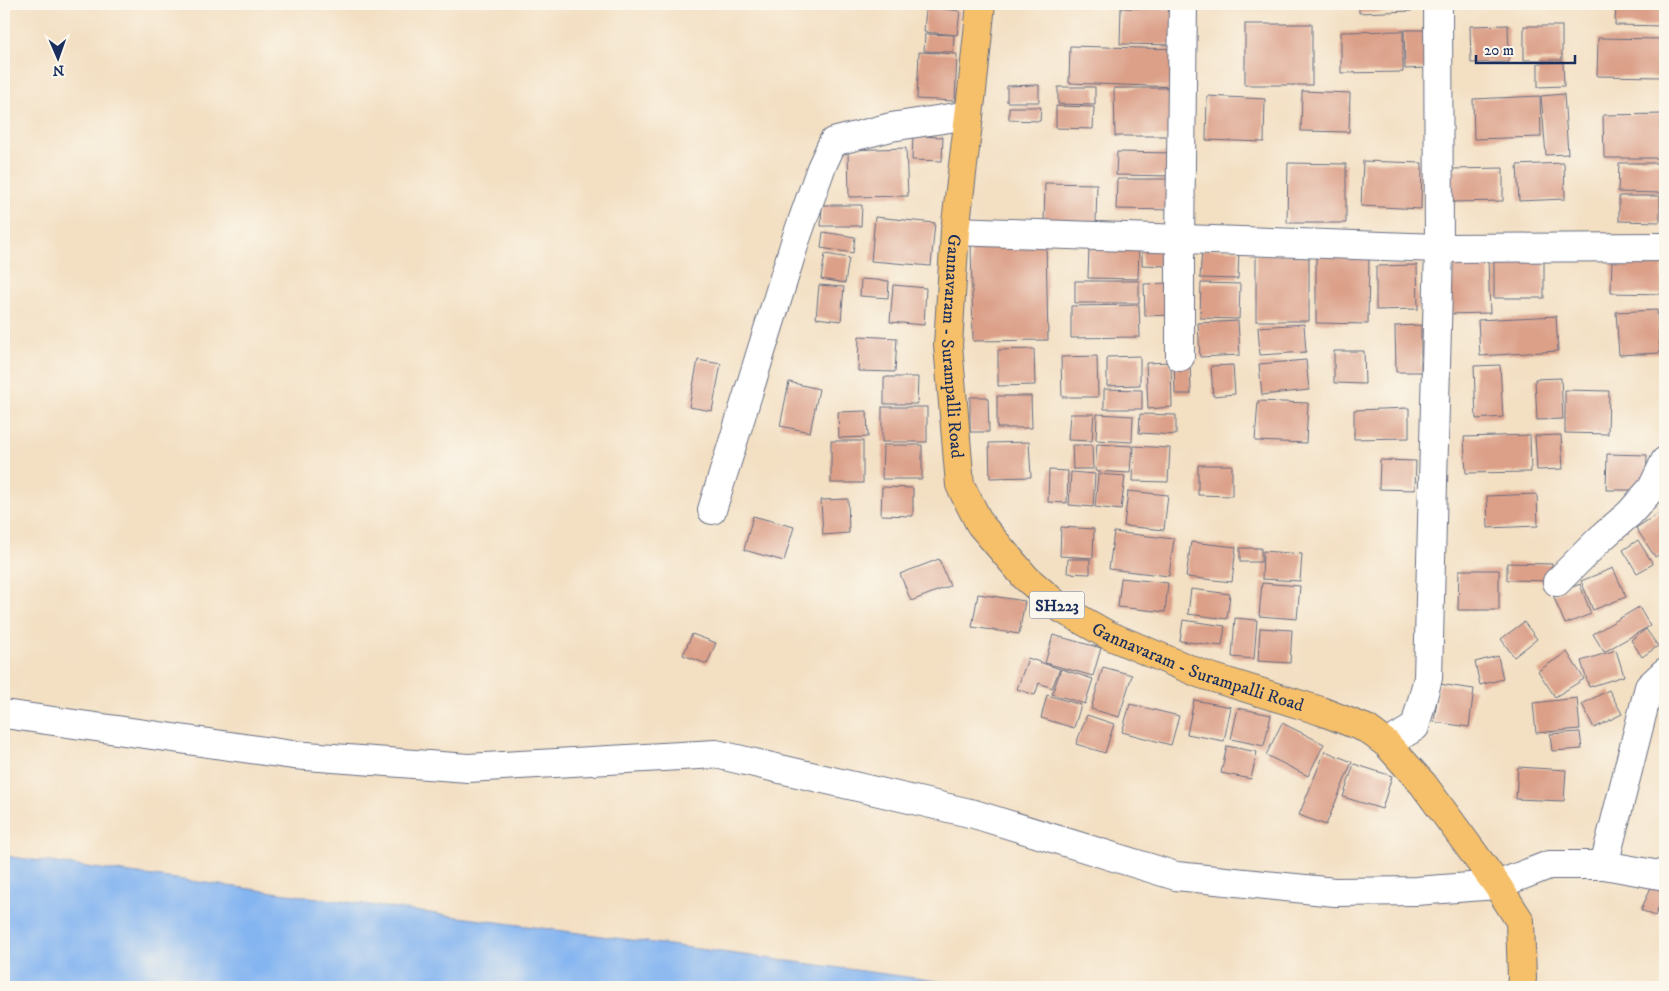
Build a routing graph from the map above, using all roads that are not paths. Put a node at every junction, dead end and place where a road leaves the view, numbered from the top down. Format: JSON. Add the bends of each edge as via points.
{"nodes":[{"id":1,"x":981,"y":4,"type":"edge"},
{"id":2,"x":1184,"y":4,"type":"edge"},
{"id":3,"x":1438,"y":4,"type":"edge"},
{"id":4,"x":969,"y":115,"type":"junction"},
{"id":5,"x":955,"y":232,"type":"junction"},
{"id":6,"x":1180,"y":240,"type":"junction"},
{"id":7,"x":1665,"y":247,"type":"edge"},
{"id":8,"x":1439,"y":248,"type":"junction"},
{"id":9,"x":1180,"y":357,"type":"dead end"},
{"id":10,"x":1665,"y":461,"type":"edge"},
{"id":11,"x":712,"y":510,"type":"dead end"},
{"id":12,"x":1557,"y":582,"type":"dead end"},
{"id":13,"x":1665,"y":672,"type":"edge"},
{"id":14,"x":4,"y":714,"type":"edge"},
{"id":15,"x":1387,"y":744,"type":"junction"},
{"id":16,"x":1604,"y":865,"type":"junction"},
{"id":17,"x":1665,"y":876,"type":"edge"},
{"id":18,"x":1497,"y":885,"type":"junction"},
{"id":19,"x":1522,"y":983,"type":"edge"}],
"edges":[{"from":1,"to":4,"type":"main road","name":"Gannavaram - Surampalli Road","number":"SH223"},
{"from":2,"to":6,"type":"street"},
{"from":3,"to":8,"type":"street"},
{"from":4,"to":5,"type":"main road","name":"Gannavaram - Surampalli Road","number":"SH223"},
{"from":4,"to":11,"type":"street","via":[[891,127],[833,142],[796,239]]},
{"from":5,"to":6,"type":"street"},
{"from":5,"to":15,"type":"main road","name":"Gannavaram - Surampalli Road","number":"SH223","via":[[948,345],[960,486],[980,524],[1026,578],[1062,609],[1108,635],[1201,674],[1321,711],[1367,729]]},
{"from":6,"to":8,"type":"street"},
{"from":6,"to":9,"type":"street"},
{"from":7,"to":8,"type":"street"},
{"from":8,"to":15,"type":"street","via":[[1428,678],[1415,727]]},
{"from":10,"to":12,"type":"street","via":[[1652,488],[1630,513]]},
{"from":13,"to":16,"type":"street","via":[[1649,687]]},
{"from":14,"to":18,"type":"street","via":[[293,755],[468,768],[716,754],[974,814],[1176,876],[1335,892]]},
{"from":15,"to":18,"type":"main road","name":"Gannavaram - Surampalli Road","number":"SH223","via":[[1424,784]]},
{"from":16,"to":17,"type":"street"},
{"from":16,"to":18,"type":"street","via":[[1549,864]]},
{"from":18,"to":19,"type":"main road","name":"Gannavaram - Surampalli Road","number":"SH223","via":[[1520,921]]}]}
